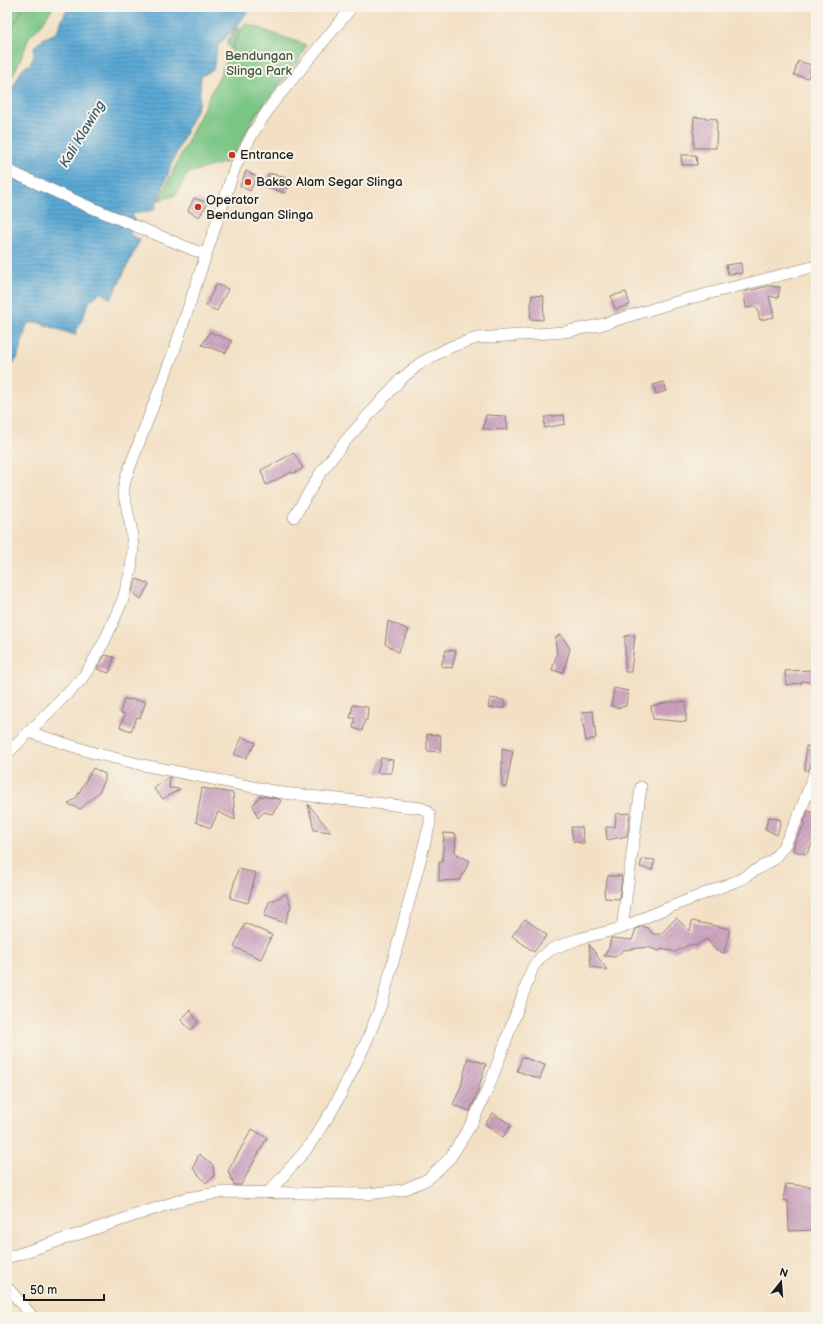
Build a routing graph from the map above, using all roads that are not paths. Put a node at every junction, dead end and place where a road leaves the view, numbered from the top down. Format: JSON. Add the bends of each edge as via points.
{"nodes":[{"id":1,"x":352,"y":7,"type":"edge"},
{"id":2,"x":7,"y":170,"type":"edge"},
{"id":3,"x":201,"y":252,"type":"junction"},
{"id":4,"x":816,"y":266,"type":"edge"},
{"id":5,"x":294,"y":517,"type":"dead end"},
{"id":6,"x":29,"y":732,"type":"junction"},
{"id":7,"x":7,"y":754,"type":"edge"},
{"id":8,"x":816,"y":769,"type":"edge"},
{"id":9,"x":641,"y":787,"type":"dead end"},
{"id":10,"x":622,"y":928,"type":"junction"},
{"id":11,"x":268,"y":1193,"type":"junction"},
{"id":12,"x":7,"y":1258,"type":"edge"},
{"id":13,"x":7,"y":1287,"type":"edge"},
{"id":14,"x":33,"y":1317,"type":"edge"}],
"edges":[{"from":1,"to":3,"type":"street","via":[[272,104],[253,133],[235,167]]},
{"from":2,"to":3,"type":"street"},
{"from":3,"to":6,"type":"street","via":[[174,352],[126,477],[123,491],[133,548],[124,599],[91,666],[81,680]]},
{"from":4,"to":5,"type":"street","via":[[564,332],[477,338],[450,347],[422,362],[401,379],[321,472]]},
{"from":6,"to":7,"type":"street"},
{"from":6,"to":11,"type":"street","via":[[143,765],[283,793],[421,808],[430,815],[382,1003],[365,1045],[333,1109],[306,1150]]},
{"from":8,"to":10,"type":"street","via":[[798,818],[784,846],[773,860],[738,880]]},
{"from":9,"to":10,"type":"street"},
{"from":10,"to":11,"type":"street","via":[[578,939],[552,949],[533,967],[490,1084],[472,1122],[450,1158],[428,1179],[403,1190],[367,1194]]},
{"from":11,"to":12,"type":"street","via":[[224,1192],[187,1198]]},
{"from":13,"to":14,"type":"street"}]}
